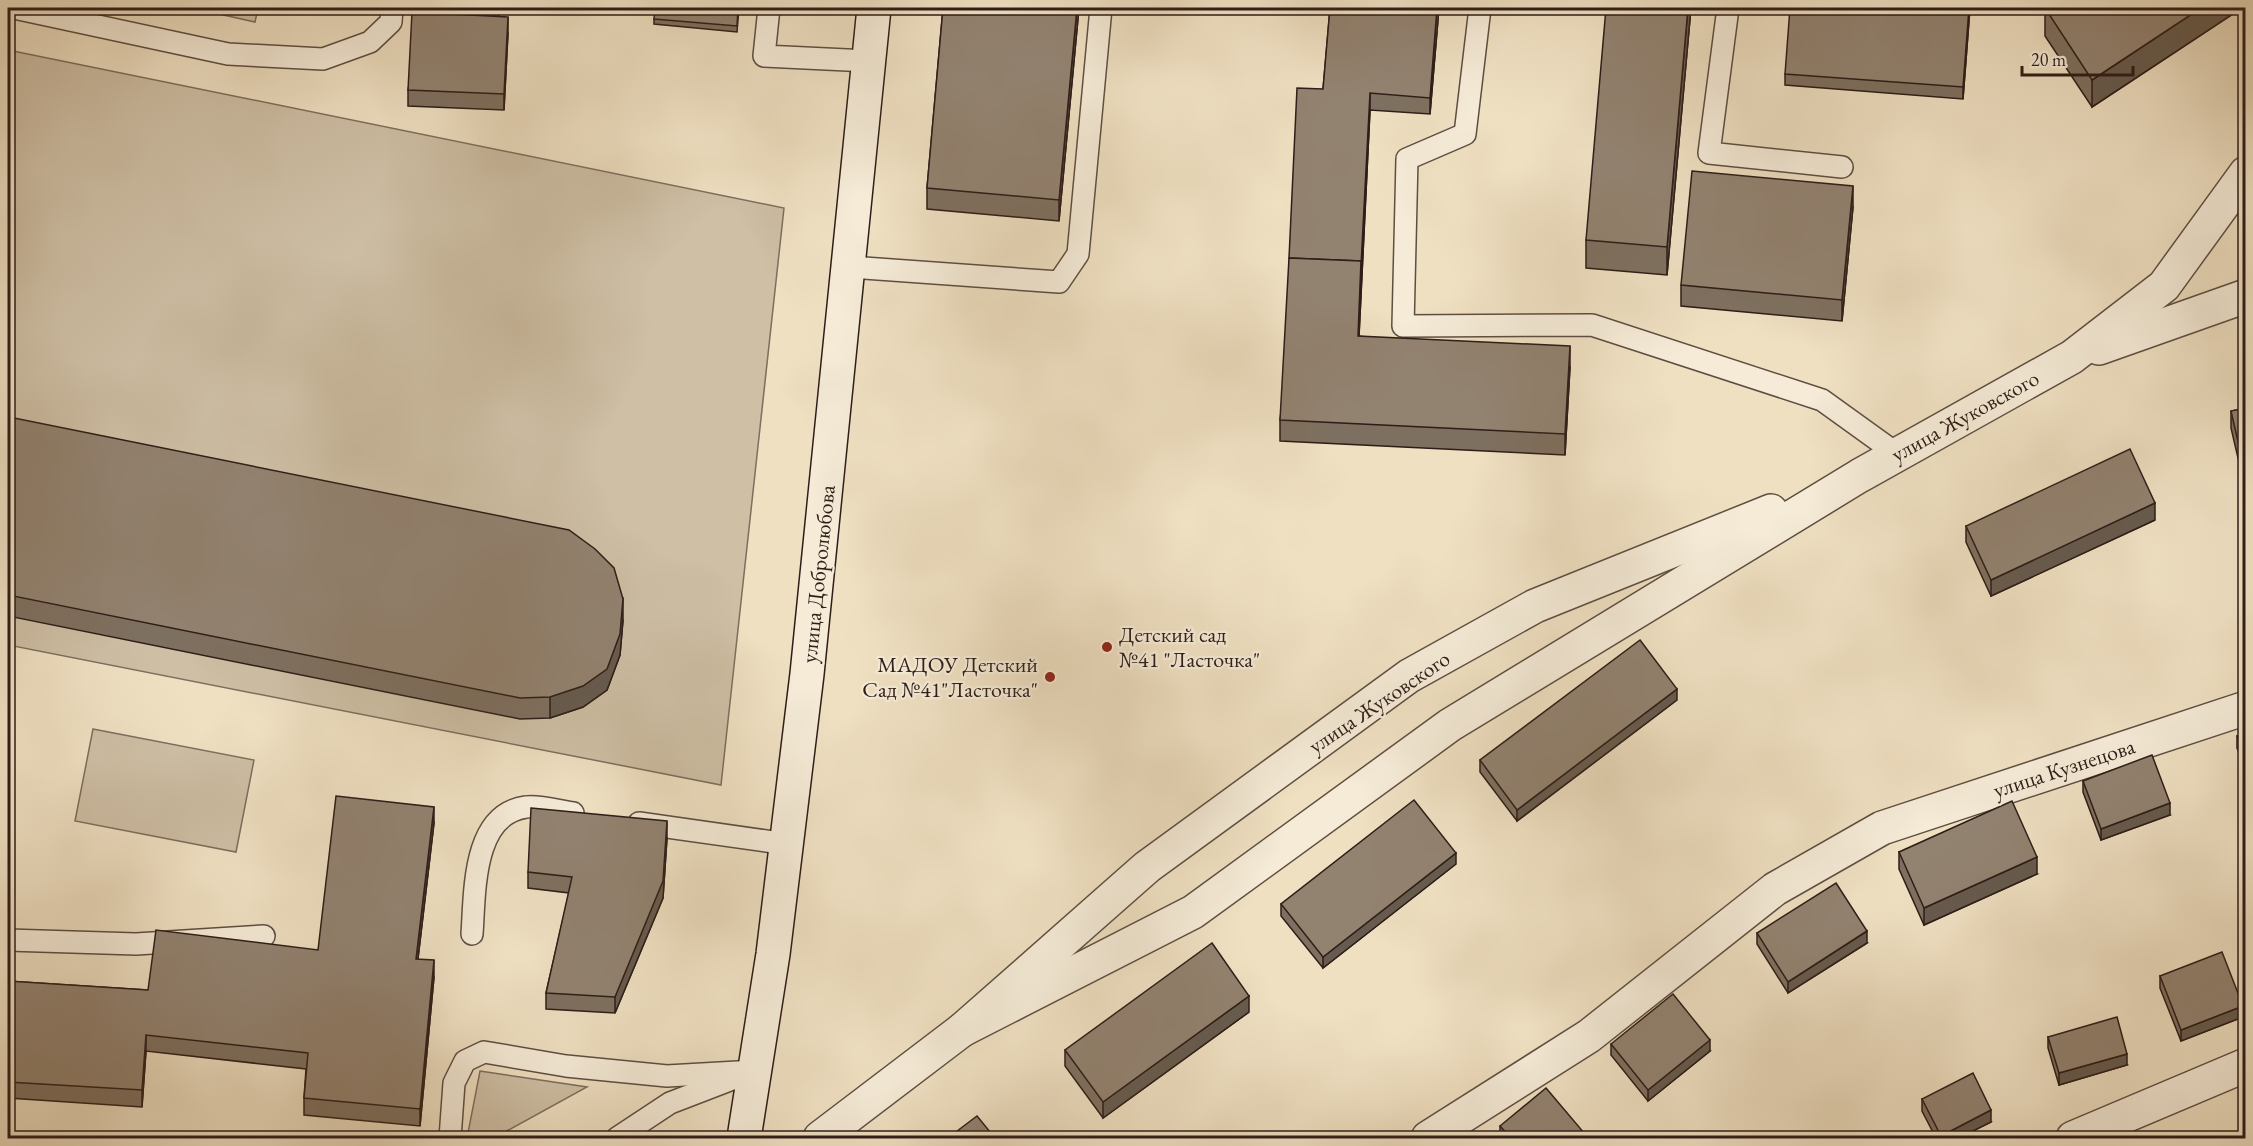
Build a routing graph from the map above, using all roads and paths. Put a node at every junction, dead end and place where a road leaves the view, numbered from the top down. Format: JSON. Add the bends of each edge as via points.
{"nodes":[{"id":1,"x":14,"y":8,"type":"edge"},
{"id":2,"x":392,"y":8,"type":"edge"},
{"id":3,"x":769,"y":8,"type":"edge"},
{"id":4,"x":874,"y":8,"type":"edge"},
{"id":5,"x":1101,"y":8,"type":"edge"},
{"id":6,"x":1480,"y":8,"type":"edge"},
{"id":7,"x":1728,"y":8,"type":"edge"},
{"id":8,"x":868,"y":61,"type":"junction"},
{"id":9,"x":1842,"y":166,"type":"dead end"},
{"id":10,"x":2246,"y":173,"type":"edge"},
{"id":11,"x":850,"y":267,"type":"junction"},
{"id":12,"x":2246,"y":296,"type":"edge"},
{"id":13,"x":2072,"y":357,"type":"junction"},
{"id":14,"x":1897,"y":454,"type":"junction"},
{"id":15,"x":1858,"y":476,"type":"junction"},
{"id":16,"x":2246,"y":708,"type":"edge"},
{"id":17,"x":596,"y":817,"type":"edge"},
{"id":18,"x":619,"y":820,"type":"edge"},
{"id":19,"x":787,"y":844,"type":"junction"},
{"id":20,"x":472,"y":934,"type":"dead end"},
{"id":21,"x":264,"y":936,"type":"dead end"},
{"id":22,"x":8,"y":940,"type":"edge"},
{"id":23,"x":962,"y":1030,"type":"junction"},
{"id":24,"x":2246,"y":1065,"type":"edge"},
{"id":25,"x":755,"y":1071,"type":"junction"},
{"id":26,"x":450,"y":1138,"type":"edge"},
{"id":27,"x":617,"y":1138,"type":"edge"},
{"id":28,"x":744,"y":1138,"type":"edge"},
{"id":29,"x":820,"y":1138,"type":"edge"},
{"id":30,"x":1428,"y":1138,"type":"edge"},
{"id":31,"x":2073,"y":1138,"type":"edge"}],
"edges":[{"from":1,"to":2,"type":"lane","via":[[228,54],[323,59],[370,42],[390,22]]},
{"from":3,"to":8,"type":"lane","via":[[764,56]]},
{"from":4,"to":8,"type":"street","name":"улица Добролюбова"},
{"from":5,"to":11,"type":"lane","via":[[1078,254],[1059,282]]},
{"from":6,"to":14,"type":"lane","via":[[1465,134],[1407,159],[1403,326],[1592,325],[1822,400]]},
{"from":7,"to":9,"type":"lane","via":[[1709,153]]},
{"from":8,"to":11,"type":"street","name":"улица Добролюбова"},
{"from":10,"to":13,"type":"street","name":"улица Жуковского","via":[[2164,286]]},
{"from":11,"to":19,"type":"street","name":"улица Добролюбова"},
{"from":12,"to":13,"type":"street","name":"улица Жуковского"},
{"from":13,"to":14,"type":"street","name":"улица Жуковского"},
{"from":14,"to":15,"type":"street","name":"улица Жуковского"},
{"from":15,"to":23,"type":"street","name":"улица Жуковского","via":[[1450,725],[1193,912]]},
{"from":15,"to":23,"type":"street","name":"улица Жуковского","via":[[1536,606],[1409,676],[1147,867]]},
{"from":16,"to":30,"type":"street","name":"улица Кузнецова","via":[[1882,828],[1776,889],[1589,1036]]},
{"from":17,"to":20,"type":"lane","via":[[526,806],[498,819],[478,858]]},
{"from":18,"to":19,"type":"lane"},
{"from":19,"to":25,"type":"street","name":"улица Добролюбова"},
{"from":21,"to":22,"type":"lane","via":[[136,944]]},
{"from":23,"to":29,"type":"street","name":"улица Жуковского"},
{"from":24,"to":31,"type":"street"},
{"from":25,"to":26,"type":"lane","via":[[667,1076],[566,1066],[484,1052],[465,1061],[454,1083]]},
{"from":25,"to":27,"type":"lane","via":[[670,1103]]},
{"from":25,"to":28,"type":"street","name":"улица Добролюбова"}]}
